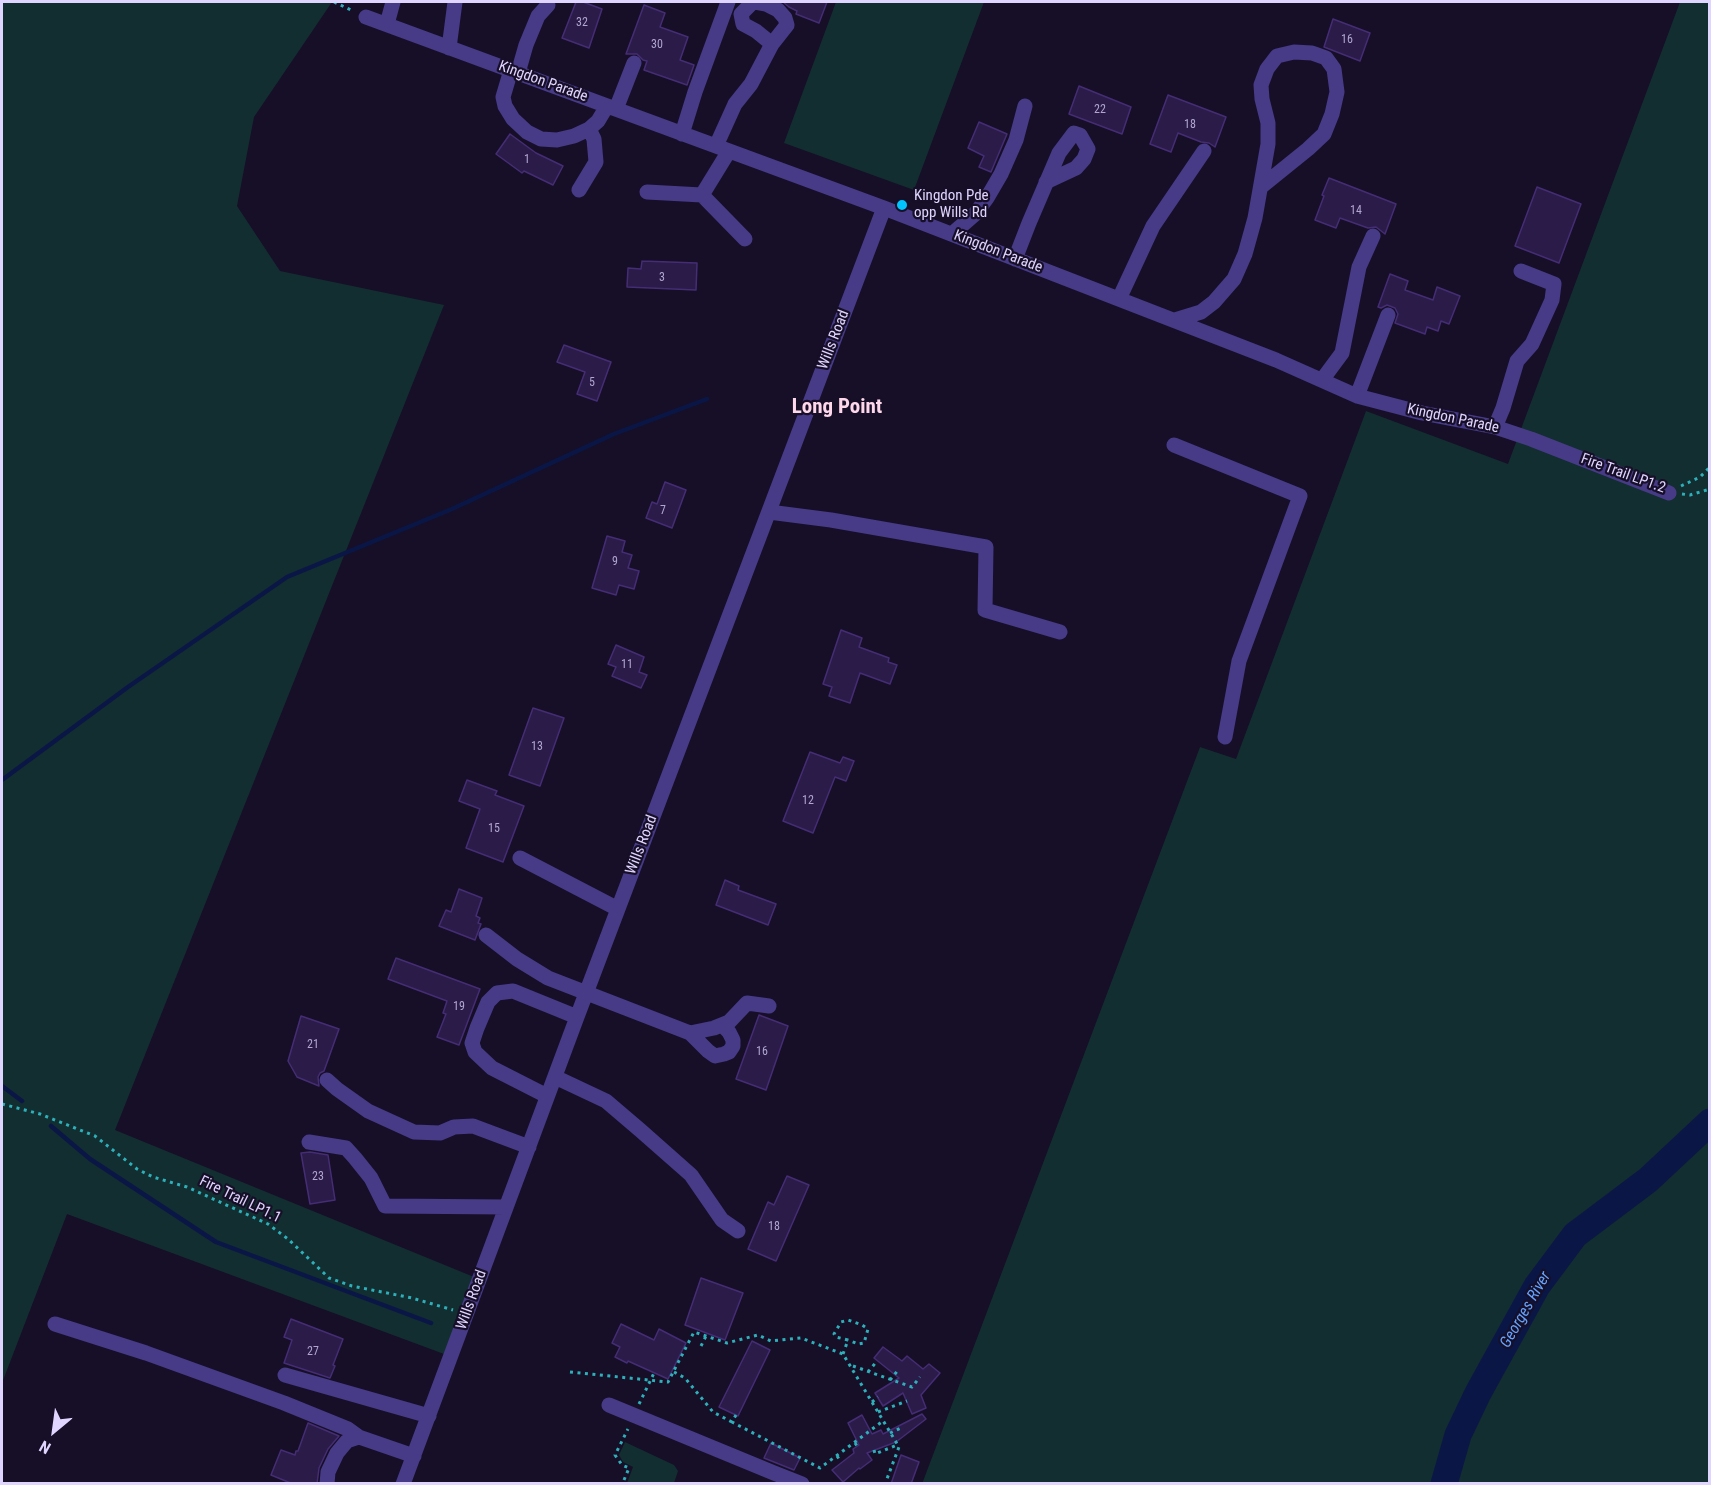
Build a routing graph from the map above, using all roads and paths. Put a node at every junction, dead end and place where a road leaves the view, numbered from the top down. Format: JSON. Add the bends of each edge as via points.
{"nodes":[{"id":1,"x":334,"y":2,"type":"edge"},
{"id":2,"x":393,"y":2,"type":"edge"},
{"id":3,"x":455,"y":2,"type":"edge"},
{"id":4,"x":728,"y":2,"type":"edge"},
{"id":5,"x":754,"y":2,"type":"edge"},
{"id":6,"x":548,"y":5,"type":"dead end"},
{"id":7,"x":366,"y":17,"type":"joint"},
{"id":8,"x":387,"y":24,"type":"junction"},
{"id":9,"x":772,"y":44,"type":"junction"},
{"id":10,"x":449,"y":48,"type":"junction"},
{"id":11,"x":634,"y":63,"type":"dead end"},
{"id":12,"x":515,"y":72,"type":"junction"},
{"id":13,"x":1025,"y":106,"type":"dead end"},
{"id":14,"x":611,"y":108,"type":"junction"},
{"id":15,"x":589,"y":129,"type":"junction"},
{"id":16,"x":682,"y":134,"type":"junction"},
{"id":17,"x":723,"y":149,"type":"junction"},
{"id":18,"x":1204,"y":151,"type":"dead end"},
{"id":19,"x":1047,"y":182,"type":"dead end"},
{"id":20,"x":1261,"y":187,"type":"junction"},
{"id":21,"x":579,"y":190,"type":"dead end"},
{"id":22,"x":647,"y":192,"type":"dead end"},
{"id":23,"x":702,"y":195,"type":"junction"},
{"id":24,"x":884,"y":208,"type":"junction"},
{"id":25,"x":952,"y":234,"type":"junction"},
{"id":26,"x":1373,"y":236,"type":"dead end"},
{"id":27,"x":745,"y":239,"type":"dead end"},
{"id":28,"x":1015,"y":259,"type":"junction"},
{"id":29,"x":1521,"y":272,"type":"dead end"},
{"id":30,"x":1119,"y":299,"type":"junction"},
{"id":31,"x":1388,"y":315,"type":"dead end"},
{"id":32,"x":1175,"y":320,"type":"junction"},
{"id":33,"x":1322,"y":380,"type":"junction"},
{"id":34,"x":1357,"y":396,"type":"junction"},
{"id":35,"x":1495,"y":427,"type":"junction"},
{"id":36,"x":1531,"y":439,"type":"joint"},
{"id":37,"x":1174,"y":445,"type":"dead end"},
{"id":38,"x":1710,"y":467,"type":"edge"},
{"id":39,"x":1710,"y":489,"type":"edge"},
{"id":40,"x":1669,"y":493,"type":"junction"},
{"id":41,"x":769,"y":512,"type":"junction"},
{"id":42,"x":1060,"y":632,"type":"dead end"},
{"id":43,"x":1225,"y":737,"type":"dead end"},
{"id":44,"x":520,"y":858,"type":"dead end"},
{"id":45,"x":618,"y":909,"type":"junction"},
{"id":46,"x":486,"y":935,"type":"dead end"},
{"id":47,"x":586,"y":992,"type":"junction"},
{"id":48,"x":769,"y":1006,"type":"dead end"},
{"id":49,"x":577,"y":1017,"type":"junction"},
{"id":50,"x":722,"y":1025,"type":"junction"},
{"id":51,"x":690,"y":1032,"type":"junction"},
{"id":52,"x":555,"y":1077,"type":"junction"},
{"id":53,"x":327,"y":1080,"type":"dead end"},
{"id":54,"x":548,"y":1096,"type":"junction"},
{"id":55,"x":2,"y":1104,"type":"edge"},
{"id":56,"x":309,"y":1142,"type":"dead end"},
{"id":57,"x":529,"y":1147,"type":"junction"},
{"id":58,"x":506,"y":1207,"type":"junction"},
{"id":59,"x":738,"y":1231,"type":"dead end"},
{"id":60,"x":466,"y":1315,"type":"junction"},
{"id":61,"x":55,"y":1324,"type":"dead end"},
{"id":62,"x":705,"y":1336,"type":"junction"},
{"id":63,"x":848,"y":1340,"type":"junction"},
{"id":64,"x":701,"y":1346,"type":"dead end"},
{"id":65,"x":843,"y":1354,"type":"junction"},
{"id":66,"x":877,"y":1361,"type":"dead end"},
{"id":67,"x":851,"y":1365,"type":"junction"},
{"id":68,"x":899,"y":1369,"type":"dead end"},
{"id":69,"x":570,"y":1372,"type":"dead end"},
{"id":70,"x":674,"y":1372,"type":"junction"},
{"id":71,"x":868,"y":1372,"type":"junction"},
{"id":72,"x":285,"y":1375,"type":"dead end"},
{"id":73,"x":920,"y":1377,"type":"dead end"},
{"id":74,"x":890,"y":1380,"type":"junction"},
{"id":75,"x":878,"y":1397,"type":"dead end"},
{"id":76,"x":907,"y":1401,"type":"dead end"},
{"id":77,"x":872,"y":1402,"type":"junction"},
{"id":78,"x":609,"y":1405,"type":"dead end"},
{"id":79,"x":878,"y":1412,"type":"junction"},
{"id":80,"x":736,"y":1415,"type":"dead end"},
{"id":81,"x":429,"y":1416,"type":"junction"},
{"id":82,"x":883,"y":1421,"type":"junction"},
{"id":83,"x":732,"y":1422,"type":"junction"},
{"id":84,"x":901,"y":1428,"type":"dead end"},
{"id":85,"x":890,"y":1433,"type":"junction"},
{"id":86,"x":359,"y":1437,"type":"junction"},
{"id":87,"x":855,"y":1443,"type":"junction"},
{"id":88,"x":897,"y":1445,"type":"junction"},
{"id":89,"x":859,"y":1449,"type":"dead end"},
{"id":90,"x":874,"y":1450,"type":"dead end"},
{"id":91,"x":414,"y":1456,"type":"junction"},
{"id":92,"x":837,"y":1456,"type":"junction"},
{"id":93,"x":841,"y":1462,"type":"dead end"},
{"id":94,"x":327,"y":1484,"type":"edge"},
{"id":95,"x":403,"y":1484,"type":"edge"},
{"id":96,"x":802,"y":1484,"type":"edge"},
{"id":97,"x":885,"y":1484,"type":"edge"}],
"edges":[{"from":1,"to":7,"type":"path"},
{"from":2,"to":8,"type":"street"},
{"from":3,"to":10,"type":"street"},
{"from":4,"to":16,"type":"street"},
{"from":5,"to":9,"type":"street","via":[[741,14],[743,24]]},
{"from":5,"to":9,"type":"street","via":[[778,10],[788,25]]},
{"from":6,"to":12,"type":"street","via":[[538,16]]},
{"from":7,"to":8,"type":"street","name":"Kingdon Parade"},
{"from":8,"to":10,"type":"street","name":"Kingdon Parade"},
{"from":9,"to":17,"type":"street","via":[[751,84],[735,104]]},
{"from":10,"to":12,"type":"street","name":"Kingdon Parade"},
{"from":11,"to":14,"type":"street"},
{"from":12,"to":14,"type":"street","name":"Kingdon Parade"},
{"from":12,"to":15,"type":"street","via":[[503,97],[513,119],[527,132],[540,139],[557,140]]},
{"from":13,"to":25,"type":"street","via":[[1016,140],[987,198]]},
{"from":14,"to":15,"type":"street"},
{"from":14,"to":16,"type":"street","name":"Kingdon Parade"},
{"from":15,"to":21,"type":"street","via":[[596,162]]},
{"from":16,"to":17,"type":"street","name":"Kingdon Parade"},
{"from":17,"to":23,"type":"street"},
{"from":17,"to":24,"type":"street","name":"Kingdon Parade"},
{"from":18,"to":30,"type":"street","via":[[1153,226]]},
{"from":19,"to":28,"type":"street"},
{"from":20,"to":20,"type":"street","via":[[1268,144],[1261,85],[1267,69],[1277,56],[1294,52],[1326,58],[1334,69],[1336,92],[1323,134]]},
{"from":20,"to":32,"type":"street","via":[[1245,255],[1234,279],[1201,312]]},
{"from":22,"to":23,"type":"street"},
{"from":23,"to":27,"type":"street"},
{"from":24,"to":25,"type":"street","name":"Kingdon Parade"},
{"from":24,"to":41,"type":"street","name":"Wills Road"},
{"from":25,"to":28,"type":"street","name":"Kingdon Parade"},
{"from":26,"to":33,"type":"street","via":[[1359,267],[1342,352]]},
{"from":28,"to":30,"type":"street","name":"Kingdon Parade"},
{"from":29,"to":35,"type":"street","via":[[1554,284],[1552,300],[1532,344],[1517,361]]},
{"from":30,"to":32,"type":"street","name":"Kingdon Parade"},
{"from":31,"to":34,"type":"street"},
{"from":32,"to":33,"type":"street","name":"Kingdon Parade"},
{"from":33,"to":34,"type":"street","name":"Kingdon Parade"},
{"from":34,"to":35,"type":"street","name":"Kingdon Parade"},
{"from":35,"to":36,"type":"street","name":"Kingdon Parade"},
{"from":36,"to":40,"type":"street","name":"Fire Trail LP1.2"},
{"from":37,"to":43,"type":"street","via":[[1300,496],[1239,661]]},
{"from":38,"to":40,"type":"path","name":"Fire Trail LP1.2","via":[[1701,477]]},
{"from":39,"to":40,"type":"path","via":[[1690,495]]},
{"from":41,"to":42,"type":"street","via":[[986,547],[985,610]]},
{"from":41,"to":45,"type":"street","name":"Wills Road"},
{"from":44,"to":45,"type":"street"},
{"from":45,"to":47,"type":"street","name":"Wills Road"},
{"from":46,"to":47,"type":"street","via":[[535,971]]},
{"from":47,"to":49,"type":"street","name":"Wills Road"},
{"from":47,"to":51,"type":"street"},
{"from":48,"to":50,"type":"street","via":[[747,1003]]},
{"from":49,"to":52,"type":"street","name":"Wills Road"},
{"from":49,"to":54,"type":"street","via":[[513,991],[497,993],[488,1002],[477,1028],[472,1043],[475,1052],[492,1068]]},
{"from":50,"to":51,"type":"street"},
{"from":50,"to":51,"type":"street","via":[[733,1046],[729,1052],[716,1056]]},
{"from":52,"to":54,"type":"street","name":"Wills Road"},
{"from":52,"to":59,"type":"street","via":[[606,1101],[691,1175],[722,1220]]},
{"from":53,"to":57,"type":"street","via":[[368,1111],[414,1132],[440,1133],[473,1126]]},
{"from":54,"to":57,"type":"street","name":"Wills Road"},
{"from":55,"to":60,"type":"path","name":"Fire Trail LP1.1","via":[[95,1136],[137,1169],[188,1187],[268,1224],[329,1278]]},
{"from":56,"to":58,"type":"street","via":[[346,1148],[370,1178],[385,1206]]},
{"from":57,"to":58,"type":"street","name":"Wills Road"},
{"from":58,"to":60,"type":"street","name":"Wills Road"},
{"from":60,"to":81,"type":"street","name":"Wills Road"},
{"from":61,"to":86,"type":"street","via":[[284,1403]]},
{"from":62,"to":64,"type":"path"},
{"from":62,"to":65,"type":"path","via":[[727,1343],[758,1335],[771,1341],[801,1338]]},
{"from":62,"to":70,"type":"path","via":[[694,1332]]},
{"from":63,"to":63,"type":"path","via":[[834,1334],[841,1322],[848,1320],[868,1329],[864,1343]]},
{"from":63,"to":65,"type":"path"},
{"from":65,"to":67,"type":"path"},
{"from":66,"to":71,"type":"path"},
{"from":67,"to":71,"type":"path"},
{"from":67,"to":77,"type":"path"},
{"from":68,"to":74,"type":"path"},
{"from":69,"to":70,"type":"path","via":[[665,1383]]},
{"from":70,"to":83,"type":"path","via":[[685,1378],[713,1412]]},
{"from":71,"to":74,"type":"path"},
{"from":72,"to":81,"type":"street"},
{"from":73,"to":74,"type":"path","via":[[912,1387]]},
{"from":75,"to":77,"type":"path"},
{"from":76,"to":79,"type":"path"},
{"from":77,"to":79,"type":"path"},
{"from":78,"to":96,"type":"street"},
{"from":79,"to":82,"type":"path"},
{"from":80,"to":83,"type":"path"},
{"from":81,"to":91,"type":"street","name":"Wills Road"},
{"from":82,"to":85,"type":"path"},
{"from":82,"to":87,"type":"path"},
{"from":83,"to":92,"type":"path","via":[[820,1468]]},
{"from":84,"to":85,"type":"path"},
{"from":85,"to":88,"type":"path"},
{"from":86,"to":91,"type":"street"},
{"from":86,"to":94,"type":"street","via":[[347,1441],[337,1453]]},
{"from":87,"to":89,"type":"path"},
{"from":87,"to":92,"type":"path"},
{"from":88,"to":90,"type":"path","via":[[875,1454]]},
{"from":88,"to":97,"type":"path"},
{"from":91,"to":95,"type":"street","name":"Wills Road"},
{"from":92,"to":93,"type":"path"}]}
